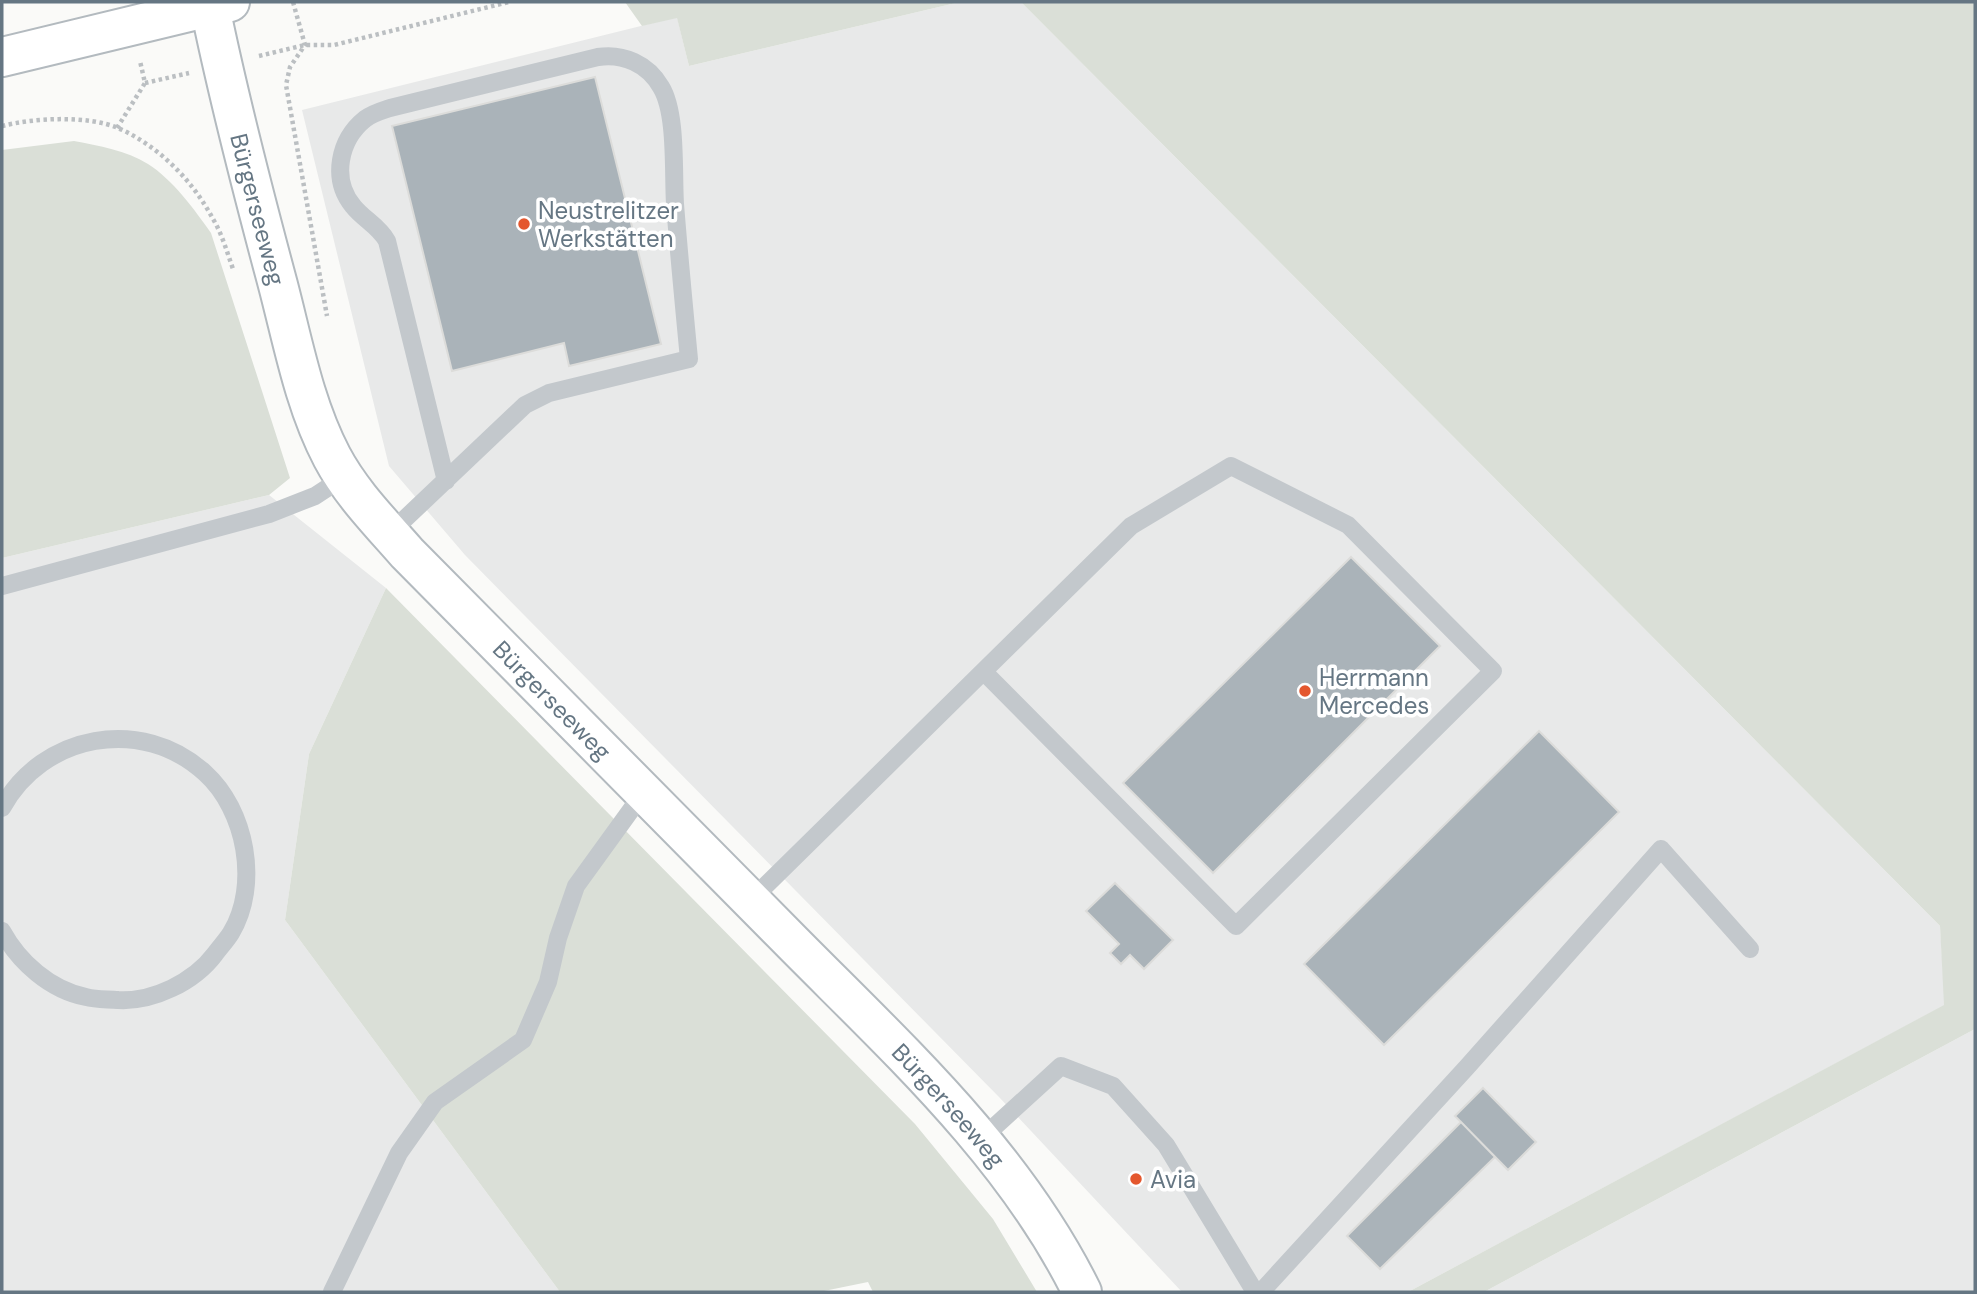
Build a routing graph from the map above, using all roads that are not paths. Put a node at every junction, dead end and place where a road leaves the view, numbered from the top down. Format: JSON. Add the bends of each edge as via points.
{"nodes":[{"id":1,"x":220,"y":4,"type":"edge"},
{"id":2,"x":2,"y":57,"type":"edge"},
{"id":3,"x":345,"y":477,"type":"junction"},
{"id":4,"x":446,"y":481,"type":"junction"},
{"id":5,"x":390,"y":533,"type":"junction"},
{"id":6,"x":2,"y":586,"type":"edge"},
{"id":7,"x":984,"y":673,"type":"junction"},
{"id":8,"x":644,"y":792,"type":"junction"},
{"id":9,"x":2,"y":808,"type":"edge"},
{"id":10,"x":751,"y":900,"type":"junction"},
{"id":11,"x":2,"y":931,"type":"edge"},
{"id":12,"x":1750,"y":948,"type":"dead end"},
{"id":13,"x":981,"y":1139,"type":"junction"},
{"id":14,"x":332,"y":1292,"type":"edge"},
{"id":15,"x":1082,"y":1292,"type":"edge"},
{"id":16,"x":1258,"y":1292,"type":"edge"}],
"edges":[{"from":1,"to":2,"type":"street"},
{"from":1,"to":3,"type":"street","name":"Bürgerseeweg","via":[[227,92],[305,391],[323,438]]},
{"from":3,"to":5,"type":"street","name":"Bürgerseeweg"},
{"from":3,"to":6,"type":"lane","via":[[316,496],[269,514]]},
{"from":4,"to":4,"type":"lane","via":[[387,241],[351,204],[343,188],[340,171],[347,142],[366,119],[390,108],[598,57],[634,61],[654,76],[670,111],[689,359],[549,393],[525,405]]},
{"from":4,"to":5,"type":"lane"},
{"from":5,"to":8,"type":"street","name":"Bürgerseeweg"},
{"from":7,"to":7,"type":"lane","via":[[1131,526],[1231,466],[1348,525],[1493,671],[1236,926]]},
{"from":7,"to":10,"type":"lane"},
{"from":8,"to":10,"type":"street","name":"Bürgerseeweg"},
{"from":8,"to":14,"type":"lane","via":[[576,886],[548,982],[523,1040],[435,1102],[399,1153]]},
{"from":9,"to":11,"type":"lane","via":[[12,789],[44,759],[83,742],[127,738],[169,749],[205,773],[232,807],[246,848],[246,891],[232,932],[206,966],[170,990],[128,1000],[85,998],[46,981],[13,952]]},
{"from":10,"to":13,"type":"street","name":"Bürgerseeweg"},
{"from":12,"to":16,"type":"lane","via":[[1661,849],[1468,1068]]},
{"from":13,"to":15,"type":"street","name":"Bürgerseeweg","via":[[1040,1218]]},
{"from":13,"to":16,"type":"lane","via":[[1061,1066],[1113,1086],[1166,1144]]}]}
